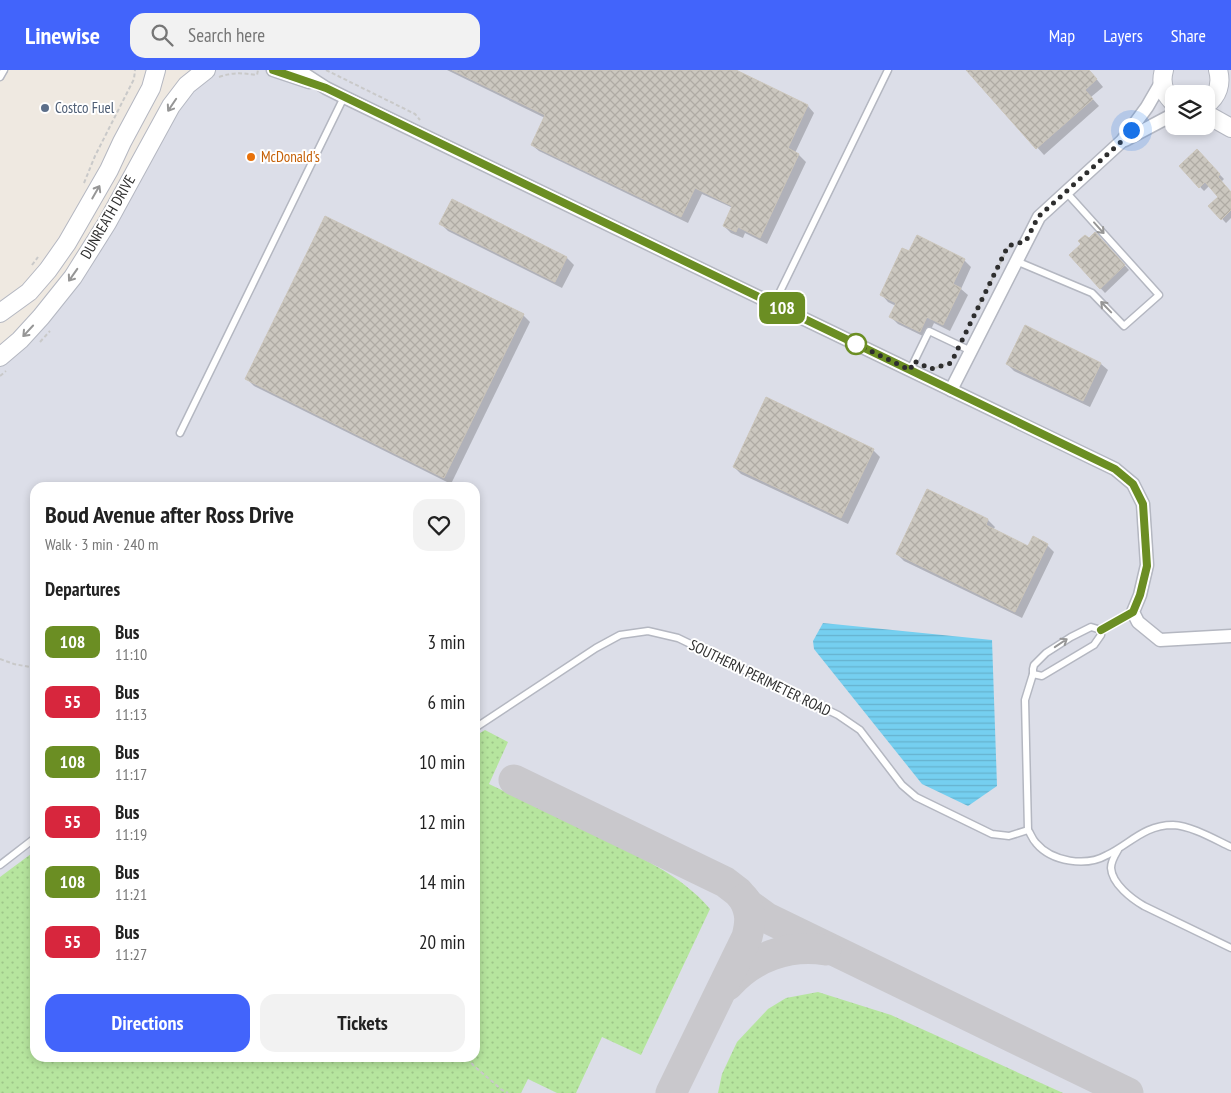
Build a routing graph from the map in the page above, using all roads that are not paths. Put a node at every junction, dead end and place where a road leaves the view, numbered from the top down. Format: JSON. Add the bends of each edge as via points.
{"nodes":[{"id":1,"x":4,"y":70,"type":"edge"},
{"id":2,"x":156,"y":70,"type":"edge"},
{"id":3,"x":206,"y":70,"type":"edge"},
{"id":4,"x":273,"y":70,"type":"edge"},
{"id":5,"x":298,"y":70,"type":"edge"},
{"id":6,"x":888,"y":70,"type":"edge"},
{"id":7,"x":1229,"y":70,"type":"edge"},
{"id":8,"x":1163,"y":76,"type":"edge"},
{"id":9,"x":0,"y":77,"type":"edge"},
{"id":10,"x":1219,"y":78,"type":"edge"},
{"id":11,"x":326,"y":88,"type":"junction"},
{"id":12,"x":1165,"y":92,"type":"edge"},
{"id":13,"x":1215,"y":96,"type":"edge"},
{"id":14,"x":344,"y":97,"type":"junction"},
{"id":15,"x":1165,"y":119,"type":"edge"},
{"id":16,"x":1215,"y":119,"type":"edge"},
{"id":17,"x":1231,"y":128,"type":"edge"},
{"id":18,"x":1122,"y":141,"type":"junction"},
{"id":19,"x":1066,"y":192,"type":"junction"},
{"id":20,"x":1016,"y":261,"type":"junction"},
{"id":21,"x":774,"y":304,"type":"junction"},
{"id":22,"x":0,"y":314,"type":"edge"},
{"id":23,"x":965,"y":348,"type":"junction"},
{"id":24,"x":0,"y":357,"type":"edge"},
{"id":25,"x":912,"y":366,"type":"junction"},
{"id":26,"x":952,"y":390,"type":"junction"},
{"id":27,"x":180,"y":433,"type":"dead end"},
{"id":28,"x":1133,"y":612,"type":"junction"},
{"id":29,"x":1101,"y":630,"type":"junction"},
{"id":30,"x":1231,"y":636,"type":"edge"},
{"id":31,"x":1033,"y":674,"type":"junction"},
{"id":32,"x":480,"y":725,"type":"edge"},
{"id":33,"x":1028,"y":830,"type":"junction"},
{"id":34,"x":30,"y":842,"type":"edge"},
{"id":35,"x":1231,"y":846,"type":"edge"},
{"id":36,"x":1119,"y":849,"type":"junction"},
{"id":37,"x":0,"y":865,"type":"edge"},
{"id":38,"x":1231,"y":948,"type":"edge"}],
"edges":[{"from":1,"to":9,"type":"lane"},
{"from":22,"to":2,"type":"main road","name":"DUNREATH DRIVE","one_way":true,"via":[[29,292],[67,243],[109,170],[151,88]]},
{"from":3,"to":24,"type":"main road","name":"DUNREATH DRIVE","one_way":true,"via":[[187,85],[171,106],[108,223],[73,277],[41,317]]},
{"from":4,"to":11,"type":"street"},
{"from":5,"to":11,"type":"street"},
{"from":6,"to":21,"type":"lane"},
{"from":7,"to":10,"type":"main road"},
{"from":8,"to":12,"type":"main road"},
{"from":8,"to":18,"type":"street","via":[[1147,107]]},
{"from":10,"to":13,"type":"main road"},
{"from":11,"to":14,"type":"street"},
{"from":14,"to":21,"type":"street"},
{"from":14,"to":27,"type":"lane"},
{"from":15,"to":18,"type":"street"},
{"from":16,"to":17,"type":"main road"},
{"from":18,"to":19,"type":"street"},
{"from":19,"to":20,"type":"street","via":[[1038,217]]},
{"from":19,"to":20,"type":"lane","one_way":true,"via":[[1159,295],[1124,326],[1092,293]]},
{"from":20,"to":23,"type":"street"},
{"from":21,"to":25,"type":"street"},
{"from":23,"to":25,"type":"lane","via":[[929,331]]},
{"from":23,"to":26,"type":"street"},
{"from":25,"to":26,"type":"street"},
{"from":26,"to":28,"type":"street","via":[[1115,469],[1133,484],[1143,504],[1147,566]]},
{"from":28,"to":29,"type":"lane"},
{"from":28,"to":30,"type":"street","via":[[1138,622],[1160,640]]},
{"from":29,"to":31,"type":"lane","via":[[1094,645],[1042,676]]},
{"from":31,"to":29,"type":"lane","one_way":true,"via":[[1032,669],[1046,653],[1091,627]]},
{"from":31,"to":33,"type":"lane","via":[[1026,700]]},
{"from":32,"to":33,"type":"lane","name":"SOUTHERN PERIMETER ROAD","via":[[596,648],[620,636],[648,631],[678,638],[838,716],[860,730],[902,785],[916,797],[992,834],[1009,836]]},
{"from":33,"to":36,"type":"lane","via":[[1043,850],[1073,861],[1105,857]]},
{"from":34,"to":37,"type":"lane"},
{"from":35,"to":36,"type":"lane","via":[[1174,825],[1144,832]]},
{"from":36,"to":38,"type":"lane","via":[[1111,869],[1132,900]]}]}
